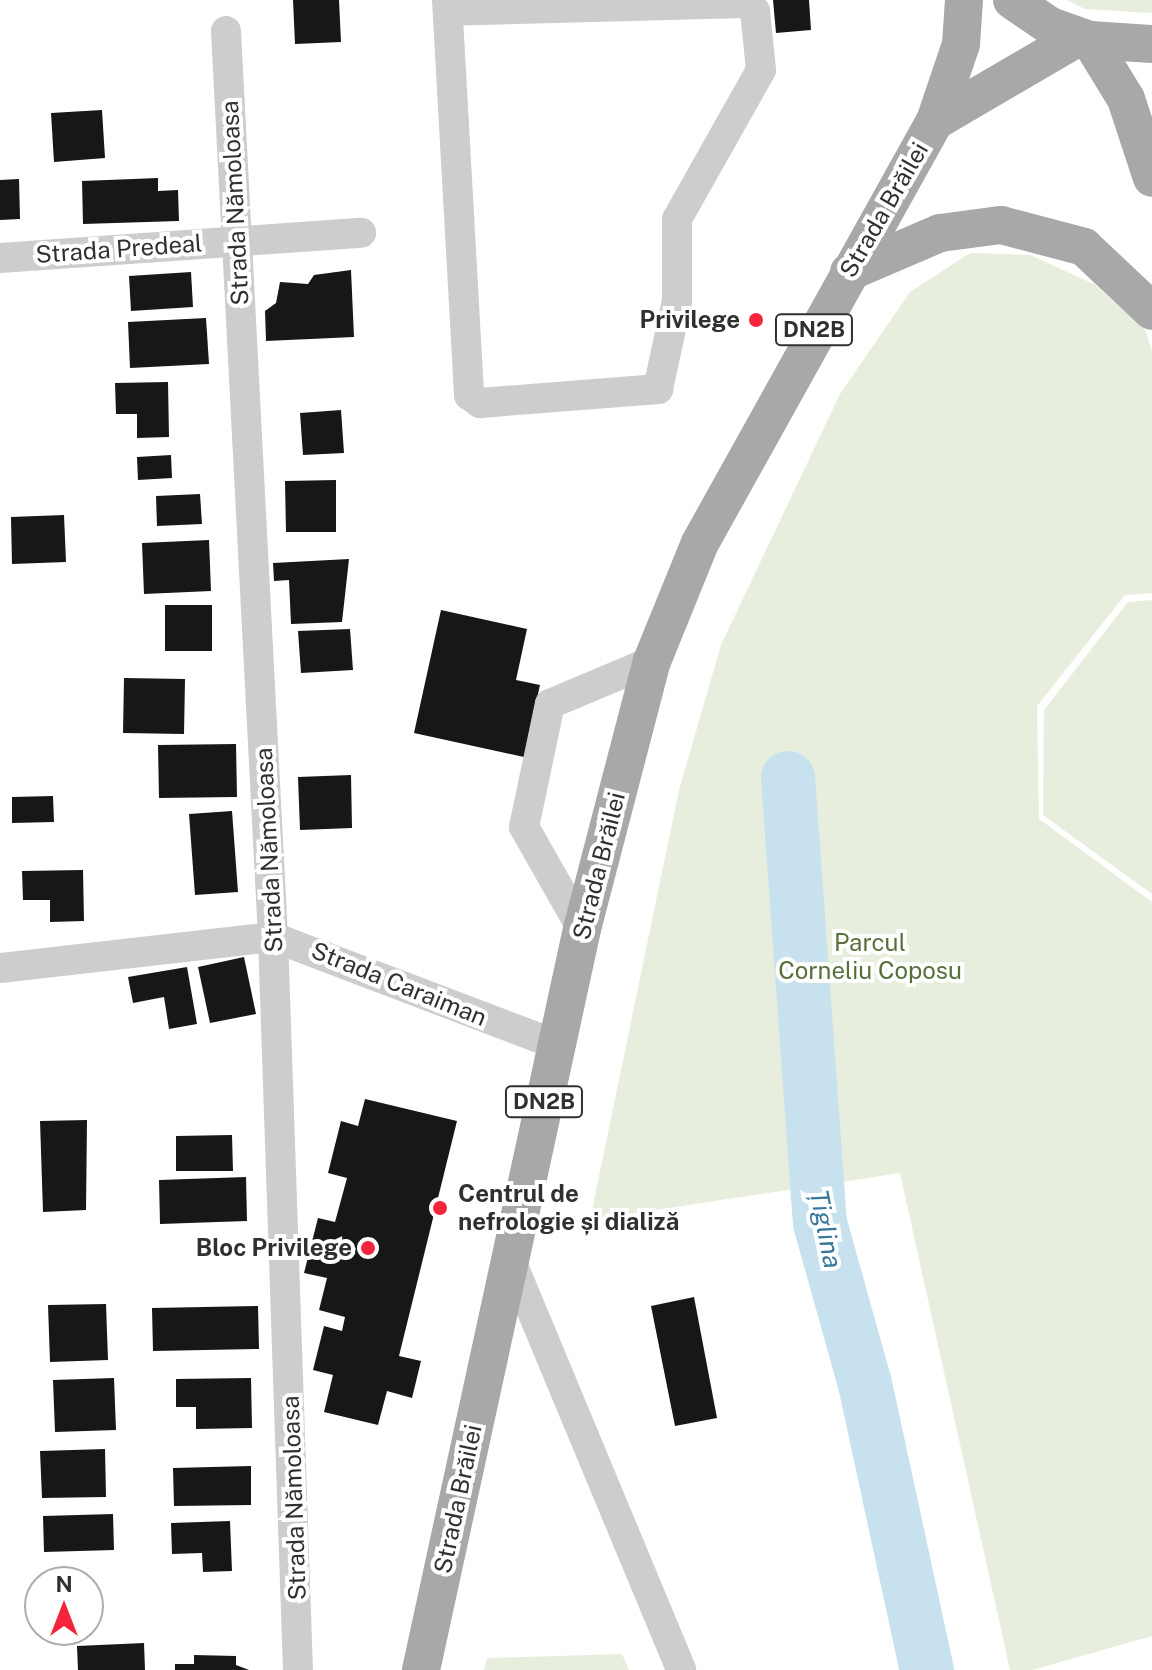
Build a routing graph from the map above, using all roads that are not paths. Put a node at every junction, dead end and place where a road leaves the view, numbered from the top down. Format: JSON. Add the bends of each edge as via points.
{"nodes":[{"id":1,"x":964,"y":0,"type":"edge"},
{"id":2,"x":1012,"y":0,"type":"edge"},
{"id":3,"x":448,"y":6,"type":"edge"},
{"id":4,"x":226,"y":31,"type":"dead end"},
{"id":5,"x":1085,"y":38,"type":"junction"},
{"id":6,"x":1152,"y":44,"type":"edge"},
{"id":7,"x":935,"y":121,"type":"junction"},
{"id":8,"x":1152,"y":178,"type":"edge"},
{"id":9,"x":361,"y":233,"type":"dead end"},
{"id":10,"x":238,"y":240,"type":"junction"},
{"id":11,"x":0,"y":258,"type":"edge"},
{"id":12,"x":849,"y":272,"type":"junction"},
{"id":13,"x":1152,"y":311,"type":"edge"},
{"id":14,"x":652,"y":661,"type":"junction"},
{"id":15,"x":582,"y":929,"type":"junction"},
{"id":16,"x":273,"y":937,"type":"junction"},
{"id":17,"x":0,"y":968,"type":"edge"},
{"id":18,"x":557,"y":1045,"type":"junction"},
{"id":19,"x":509,"y":1256,"type":"junction"},
{"id":20,"x":298,"y":1670,"type":"edge"},
{"id":21,"x":421,"y":1670,"type":"edge"},
{"id":22,"x":681,"y":1670,"type":"edge"}],
"edges":[{"from":1,"to":7,"type":"main road","number":"DN2B","via":[[961,44]]},
{"from":2,"to":5,"type":"main road"},
{"from":3,"to":3,"type":"street","via":[[469,395],[480,403],[658,389],[677,301],[677,219],[761,70],[755,11],[745,3]]},
{"from":4,"to":10,"type":"street","name":"Strada Nămoloasa"},
{"from":5,"to":6,"type":"main road"},
{"from":5,"to":7,"type":"main road"},
{"from":5,"to":8,"type":"main road","via":[[1126,99]]},
{"from":7,"to":12,"type":"main road","name":"Strada Brăilei","number":"DN2B"},
{"from":9,"to":10,"type":"street","name":"Strada Predeal"},
{"from":10,"to":11,"type":"street","name":"Strada Predeal"},
{"from":10,"to":16,"type":"street","name":"Strada Nămoloasa"},
{"from":12,"to":13,"type":"main road","via":[[940,233],[1001,225],[1084,247]]},
{"from":12,"to":14,"type":"main road","name":"Strada Brăilei","number":"DN2B","via":[[700,543]]},
{"from":14,"to":15,"type":"main road","name":"Strada Brăilei","number":"DN2B"},
{"from":14,"to":15,"type":"street","via":[[550,704],[524,827]]},
{"from":15,"to":18,"type":"main road","name":"Strada Brăilei","number":"DN2B"},
{"from":16,"to":17,"type":"street","name":"Strada Caraiman"},
{"from":16,"to":18,"type":"street","name":"Strada Caraiman"},
{"from":16,"to":20,"type":"street","name":"Strada Nămoloasa"},
{"from":18,"to":19,"type":"main road","name":"Strada Brăilei","number":"DN2B"},
{"from":19,"to":21,"type":"main road","name":"Strada Brăilei","number":"DN2B"},
{"from":19,"to":22,"type":"street"}]}
